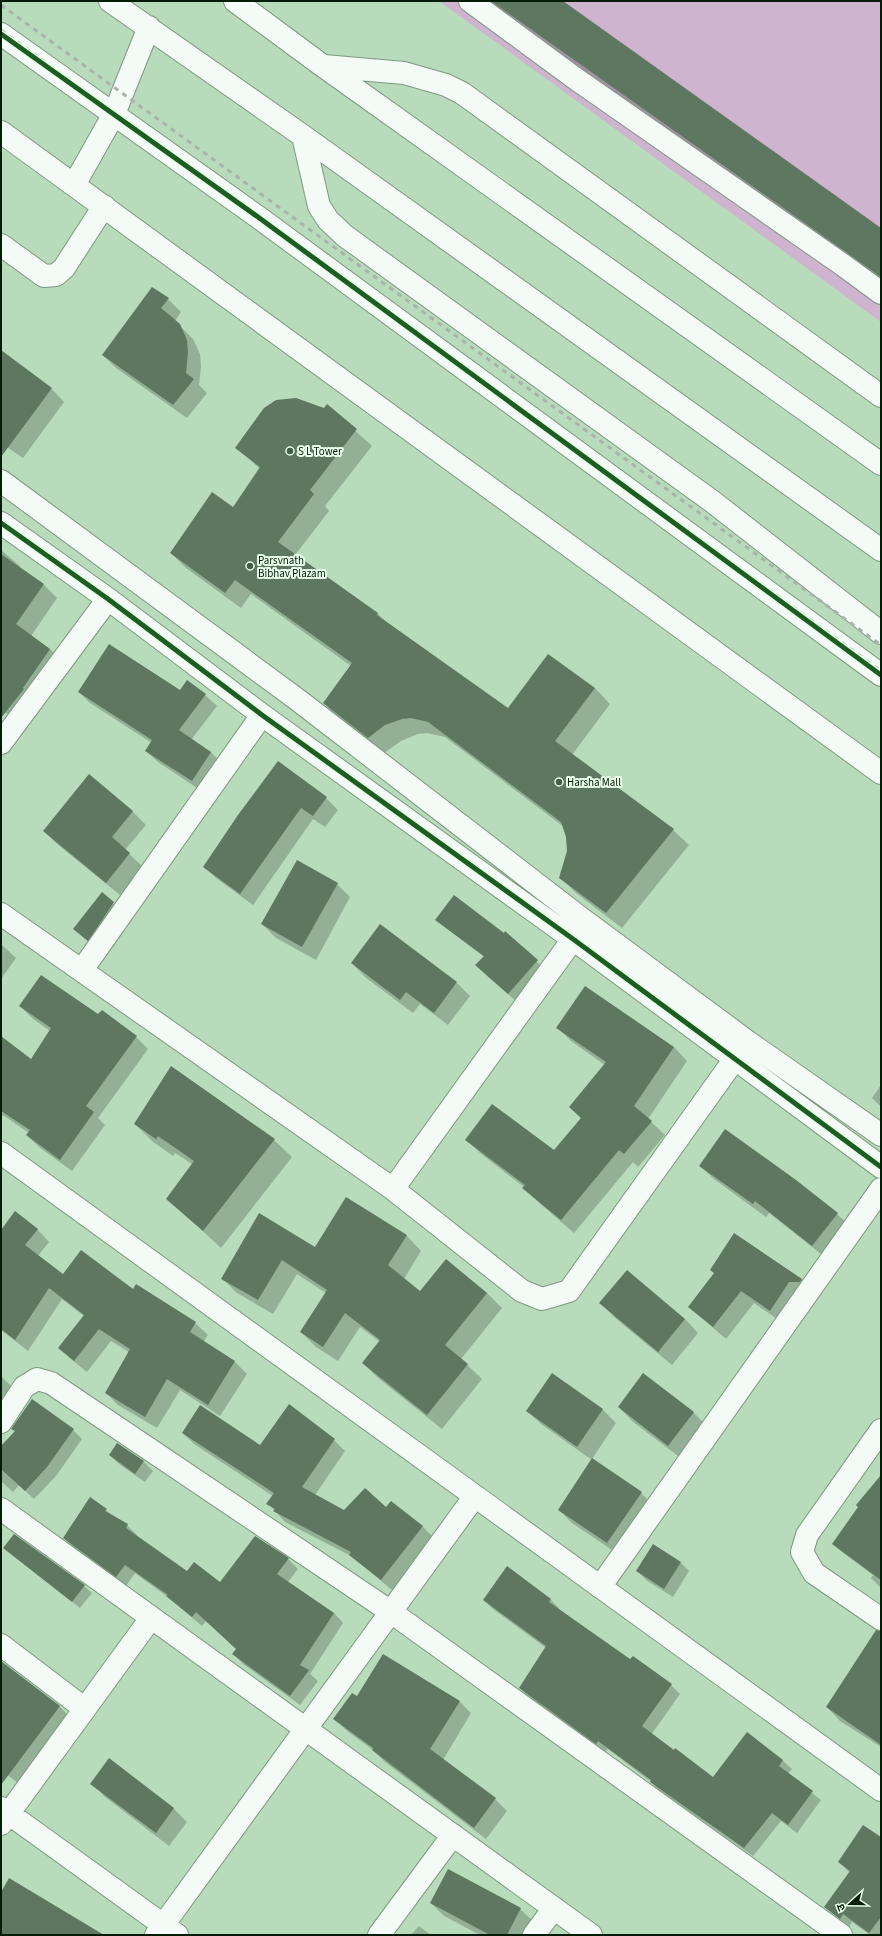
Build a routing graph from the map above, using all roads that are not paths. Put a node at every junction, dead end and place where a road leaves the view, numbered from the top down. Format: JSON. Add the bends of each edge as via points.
{"nodes":[{"id":1,"x":110,"y":1,"type":"edge"},
{"id":2,"x":235,"y":1,"type":"edge"},
{"id":3,"x":470,"y":1,"type":"edge"},
{"id":4,"x":149,"y":27,"type":"junction"},
{"id":5,"x":1,"y":34,"type":"edge"},
{"id":6,"x":323,"y":66,"type":"junction"},
{"id":7,"x":114,"y":114,"type":"junction"},
{"id":8,"x":1,"y":132,"type":"edge"},
{"id":9,"x":303,"y":136,"type":"junction"},
{"id":10,"x":74,"y":185,"type":"junction"},
{"id":11,"x":104,"y":206,"type":"junction"},
{"id":12,"x":1,"y":246,"type":"edge"},
{"id":13,"x":881,"y":294,"type":"edge"},
{"id":14,"x":881,"y":396,"type":"edge"},
{"id":15,"x":881,"y":464,"type":"edge"},
{"id":16,"x":1,"y":481,"type":"edge"},
{"id":17,"x":1,"y":523,"type":"edge"},
{"id":18,"x":881,"y":550,"type":"edge"},
{"id":19,"x":108,"y":599,"type":"junction"},
{"id":20,"x":881,"y":634,"type":"edge"},
{"id":21,"x":881,"y":675,"type":"edge"},
{"id":22,"x":262,"y":715,"type":"junction"},
{"id":23,"x":1,"y":743,"type":"edge"},
{"id":24,"x":881,"y":773,"type":"edge"},
{"id":25,"x":1,"y":914,"type":"edge"},
{"id":26,"x":573,"y":938,"type":"junction"},
{"id":27,"x":82,"y":970,"type":"junction"},
{"id":28,"x":734,"y":1060,"type":"junction"},
{"id":29,"x":881,"y":1135,"type":"edge"},
{"id":30,"x":4,"y":1161,"type":"edge"},
{"id":31,"x":881,"y":1167,"type":"edge"},
{"id":32,"x":881,"y":1189,"type":"edge"},
{"id":33,"x":393,"y":1190,"type":"junction"},
{"id":34,"x":1,"y":1422,"type":"edge"},
{"id":35,"x":881,"y":1430,"type":"edge"},
{"id":36,"x":474,"y":1496,"type":"junction"},
{"id":37,"x":1,"y":1509,"type":"edge"},
{"id":38,"x":600,"y":1587,"type":"junction"},
{"id":39,"x":391,"y":1612,"type":"junction"},
{"id":40,"x":151,"y":1618,"type":"junction"},
{"id":41,"x":881,"y":1619,"type":"edge"},
{"id":42,"x":1,"y":1646,"type":"edge"},
{"id":43,"x":85,"y":1709,"type":"junction"},
{"id":44,"x":305,"y":1729,"type":"junction"},
{"id":45,"x":881,"y":1790,"type":"edge"},
{"id":46,"x":4,"y":1815,"type":"edge"},
{"id":47,"x":452,"y":1835,"type":"junction"},
{"id":48,"x":554,"y":1908,"type":"junction"},
{"id":49,"x":165,"y":1932,"type":"edge"},
{"id":50,"x":379,"y":1935,"type":"edge"},
{"id":51,"x":534,"y":1935,"type":"edge"},
{"id":52,"x":591,"y":1935,"type":"edge"},
{"id":53,"x":841,"y":1935,"type":"edge"}],
"edges":[{"from":1,"to":4,"type":"street"},
{"from":2,"to":6,"type":"street"},
{"from":3,"to":13,"type":"street"},
{"from":4,"to":7,"type":"street"},
{"from":4,"to":9,"type":"street"},
{"from":5,"to":7,"type":"street"},
{"from":6,"to":14,"type":"street","via":[[404,73],[462,92]]},
{"from":6,"to":15,"type":"street"},
{"from":7,"to":10,"type":"street"},
{"from":7,"to":21,"type":"street"},
{"from":8,"to":10,"type":"street"},
{"from":9,"to":18,"type":"street"},
{"from":9,"to":20,"type":"street","via":[[319,206],[328,220],[345,236],[713,502]]},
{"from":10,"to":11,"type":"street"},
{"from":11,"to":12,"type":"street","via":[[64,268],[56,275],[44,276]]},
{"from":11,"to":24,"type":"street"},
{"from":16,"to":29,"type":"street","via":[[298,700],[582,919],[748,1042]]},
{"from":17,"to":19,"type":"street"},
{"from":19,"to":22,"type":"street"},
{"from":19,"to":23,"type":"street"},
{"from":22,"to":26,"type":"street"},
{"from":22,"to":27,"type":"street"},
{"from":25,"to":27,"type":"street"},
{"from":26,"to":28,"type":"street"},
{"from":26,"to":33,"type":"street"},
{"from":27,"to":33,"type":"street"},
{"from":28,"to":31,"type":"street"},
{"from":28,"to":33,"type":"street","via":[[569,1291],[542,1299],[522,1291]]},
{"from":30,"to":36,"type":"street"},
{"from":32,"to":38,"type":"street"},
{"from":34,"to":39,"type":"street","via":[[24,1387],[36,1379],[51,1384]]},
{"from":35,"to":41,"type":"street","via":[[807,1535],[802,1552],[814,1573]]},
{"from":36,"to":38,"type":"street"},
{"from":36,"to":39,"type":"street"},
{"from":37,"to":40,"type":"street"},
{"from":38,"to":45,"type":"street"},
{"from":39,"to":44,"type":"street"},
{"from":39,"to":53,"type":"street"},
{"from":40,"to":43,"type":"street"},
{"from":40,"to":44,"type":"street"},
{"from":42,"to":43,"type":"street"},
{"from":43,"to":46,"type":"street"},
{"from":44,"to":47,"type":"street"},
{"from":44,"to":49,"type":"street"},
{"from":46,"to":49,"type":"street"},
{"from":47,"to":48,"type":"street"},
{"from":47,"to":50,"type":"street"},
{"from":48,"to":51,"type":"street"},
{"from":48,"to":52,"type":"street"}]}
